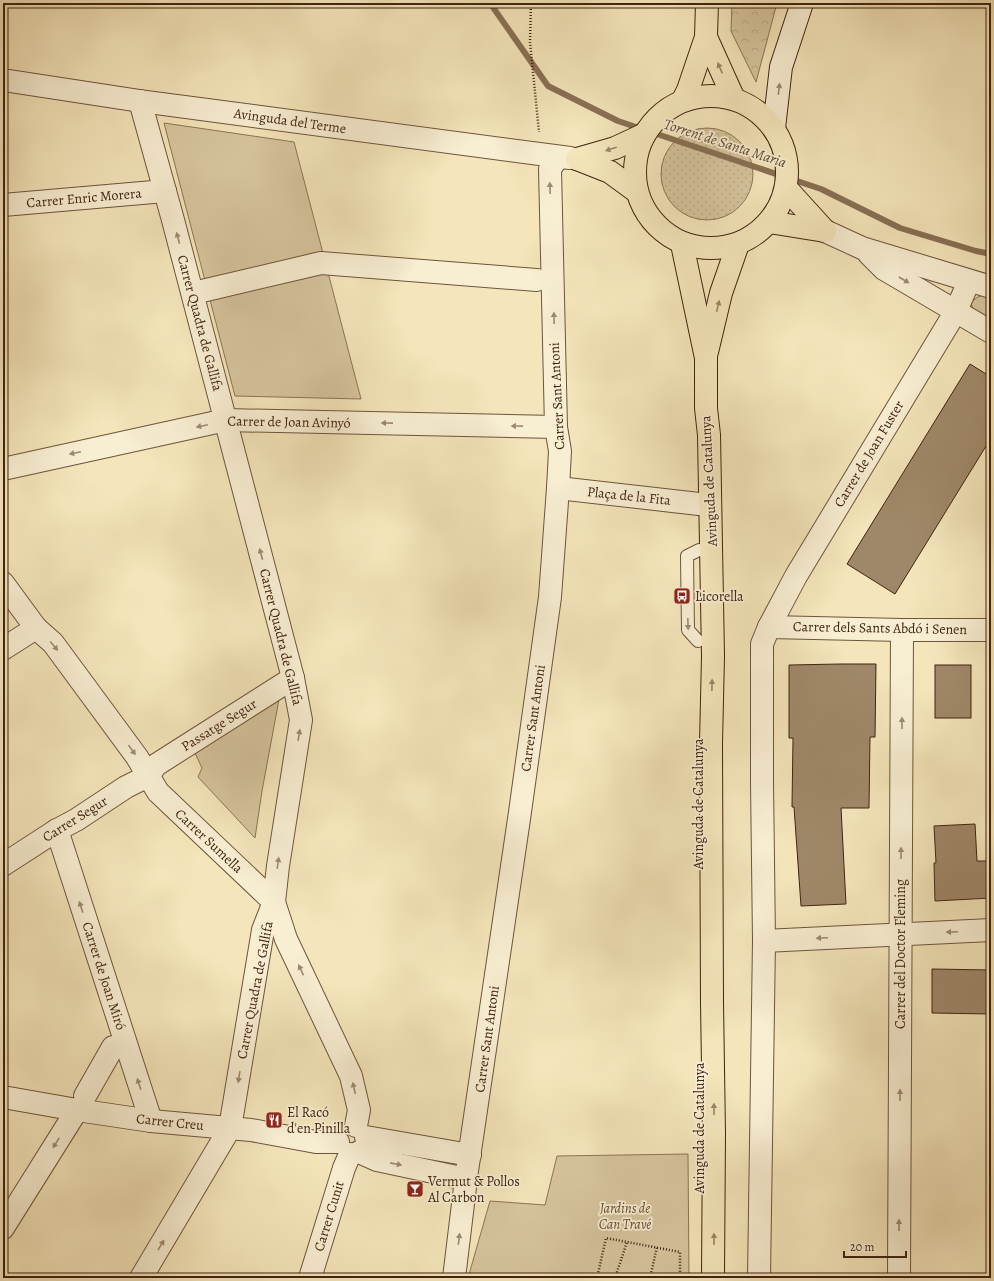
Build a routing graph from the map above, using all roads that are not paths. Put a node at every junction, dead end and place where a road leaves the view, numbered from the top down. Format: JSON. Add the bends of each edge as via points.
{"nodes":[{"id":1,"x":707,"y":3,"type":"edge"},
{"id":2,"x":802,"y":3,"type":"edge"},
{"id":3,"x":706,"y":37,"type":"junction"},
{"id":4,"x":3,"y":80,"type":"edge"},
{"id":5,"x":734,"y":99,"type":"junction"},
{"id":6,"x":683,"y":100,"type":"junction"},
{"id":7,"x":140,"y":101,"type":"junction"},
{"id":8,"x":774,"y":128,"type":"junction"},
{"id":9,"x":647,"y":130,"type":"junction"},
{"id":10,"x":559,"y":157,"type":"junction"},
{"id":11,"x":787,"y":178,"type":"junction"},
{"id":12,"x":165,"y":191,"type":"junction"},
{"id":13,"x":636,"y":191,"type":"junction"},
{"id":14,"x":3,"y":205,"type":"edge"},
{"id":15,"x":769,"y":222,"type":"junction"},
{"id":16,"x":825,"y":231,"type":"junction"},
{"id":17,"x":682,"y":244,"type":"junction"},
{"id":18,"x":738,"y":244,"type":"junction"},
{"id":19,"x":862,"y":248,"type":"junction"},
{"id":20,"x":537,"y":280,"type":"dead end"},
{"id":21,"x":969,"y":281,"type":"junction"},
{"id":22,"x":991,"y":288,"type":"edge"},
{"id":23,"x":202,"y":291,"type":"dead end"},
{"id":24,"x":956,"y":310,"type":"junction"},
{"id":25,"x":991,"y":332,"type":"edge"},
{"id":26,"x":706,"y":358,"type":"junction"},
{"id":27,"x":706,"y":408,"type":"junction"},
{"id":28,"x":226,"y":420,"type":"junction"},
{"id":29,"x":556,"y":427,"type":"junction"},
{"id":30,"x":3,"y":469,"type":"edge"},
{"id":31,"x":558,"y":488,"type":"junction"},
{"id":32,"x":699,"y":504,"type":"junction"},
{"id":33,"x":3,"y":584,"type":"edge"},
{"id":34,"x":769,"y":626,"type":"junction"},
{"id":35,"x":36,"y":628,"type":"junction"},
{"id":36,"x":902,"y":630,"type":"junction"},
{"id":37,"x":991,"y":630,"type":"edge"},
{"id":38,"x":3,"y":649,"type":"edge"},
{"id":39,"x":293,"y":678,"type":"junction"},
{"id":40,"x":148,"y":776,"type":"junction"},
{"id":41,"x":57,"y":830,"type":"junction"},
{"id":42,"x":3,"y":865,"type":"edge"},
{"id":43,"x":274,"y":902,"type":"junction"},
{"id":44,"x":991,"y":930,"type":"edge"},
{"id":45,"x":900,"y":934,"type":"junction"},
{"id":46,"x":764,"y":941,"type":"junction"},
{"id":47,"x":113,"y":1046,"type":"dead end"},
{"id":48,"x":3,"y":1097,"type":"edge"},
{"id":49,"x":81,"y":1103,"type":"junction"},
{"id":50,"x":151,"y":1121,"type":"junction"},
{"id":51,"x":230,"y":1128,"type":"junction"},
{"id":52,"x":354,"y":1142,"type":"junction"},
{"id":53,"x":470,"y":1155,"type":"junction"},
{"id":54,"x":466,"y":1179,"type":"junction"},
{"id":55,"x":3,"y":1228,"type":"edge"},
{"id":56,"x":141,"y":1278,"type":"edge"},
{"id":57,"x":310,"y":1278,"type":"edge"},
{"id":58,"x":454,"y":1278,"type":"edge"},
{"id":59,"x":699,"y":1278,"type":"edge"},
{"id":60,"x":714,"y":1278,"type":"edge"},
{"id":61,"x":759,"y":1278,"type":"edge"},
{"id":62,"x":899,"y":1278,"type":"edge"}],
"edges":[{"from":1,"to":3,"type":"main road"},
{"from":8,"to":2,"type":"street","one_way":true,"via":[[781,67]]},
{"from":5,"to":3,"type":"main road","one_way":true},
{"from":3,"to":6,"type":"main road"},
{"from":4,"to":7,"type":"street","name":"Avinguda del Terme"},
{"from":5,"to":6,"type":"main road","via":[[709,96]]},
{"from":5,"to":8,"type":"main road","via":[[756,110]]},
{"from":6,"to":9,"type":"main road","via":[[664,111]]},
{"from":7,"to":10,"type":"street","name":"Avinguda del Terme"},
{"from":7,"to":12,"type":"street","name":"Carrer Quadra de Gallifa"},
{"from":8,"to":11,"type":"main road","via":[[783,147]]},
{"from":9,"to":10,"type":"main road","one_way":true,"via":[[615,148]]},
{"from":9,"to":13,"type":"main road","via":[[639,146],[634,167]]},
{"from":10,"to":13,"type":"main road","via":[[610,172]]},
{"from":29,"to":10,"type":"street","name":"Carrer Sant Antoni","one_way":true,"via":[[550,169]]},
{"from":11,"to":15,"type":"main road","via":[[779,207]]},
{"from":11,"to":16,"type":"main road"},
{"from":12,"to":14,"type":"street","name":"Carrer Enric Morera"},
{"from":28,"to":12,"type":"street","name":"Carrer Quadra de Gallifa","one_way":true},
{"from":13,"to":17,"type":"main road","via":[[645,213],[661,232]]},
{"from":15,"to":16,"type":"main road"},
{"from":15,"to":18,"type":"main road","via":[[755,236]]},
{"from":16,"to":19,"type":"street"},
{"from":17,"to":18,"type":"main road","via":[[700,249],[720,249]]},
{"from":17,"to":26,"type":"main road"},
{"from":26,"to":18,"type":"main road","one_way":true,"via":[[721,293]]},
{"from":19,"to":21,"type":"street"},
{"from":19,"to":24,"type":"street","one_way":true,"via":[[884,269]]},
{"from":20,"to":23,"type":"street","via":[[321,263]]},
{"from":21,"to":22,"type":"street"},
{"from":21,"to":24,"type":"street","name":"Carrer de Joan Fuster"},
{"from":24,"to":25,"type":"street"},
{"from":24,"to":34,"type":"street","name":"Carrer de Joan Fuster","via":[[796,576]]},
{"from":26,"to":27,"type":"main road"},
{"from":27,"to":32,"type":"main road","name":"Avinguda de Catalunya","via":[[701,435]]},
{"from":60,"to":27,"type":"main road","name":"Avinguda de Catalunya","one_way":true,"via":[[711,743],[713,599],[709,435]]},
{"from":29,"to":28,"type":"street","name":"Carrer de Joan Avinyó","one_way":true},
{"from":28,"to":30,"type":"street","name":"Carrer de Joan Avinyó","one_way":true},
{"from":39,"to":28,"type":"street","name":"Carrer Quadra de Gallifa","one_way":true},
{"from":29,"to":31,"type":"street","name":"Carrer Sant Antoni","via":[[560,451]]},
{"from":31,"to":32,"type":"street","name":"Plaça de la Fita"},
{"from":31,"to":53,"type":"street","name":"Carrer Sant Antoni","via":[[549,605]]},
{"from":32,"to":59,"type":"main road","name":"Avinguda de Catalunya","one_way":true},
{"from":33,"to":35,"type":"street","name":"Carrer Sumella"},
{"from":34,"to":36,"type":"street","name":"Carrer dels Sants Abdó i Senen"},
{"from":34,"to":46,"type":"street","via":[[762,644]]},
{"from":35,"to":38,"type":"street"},
{"from":35,"to":40,"type":"street","name":"Carrer Sumella","one_way":true,"via":[[53,643],[137,757]]},
{"from":36,"to":37,"type":"street","name":"Carrer dels Sants Abdó i Senen"},
{"from":45,"to":36,"type":"street","name":"Carrer del Doctor Fleming","one_way":true},
{"from":39,"to":40,"type":"street","name":"Passatge Segur","via":[[156,765]]},
{"from":43,"to":39,"type":"street","name":"Carrer Quadra de Gallifa","one_way":true,"via":[[301,720]]},
{"from":40,"to":41,"type":"street","name":"Carrer Segur"},
{"from":40,"to":43,"type":"street","name":"Carrer Sumella","via":[[158,792]]},
{"from":41,"to":42,"type":"street","name":"Carrer Segur"},
{"from":50,"to":41,"type":"street","name":"Carrer de Joan Miró","one_way":true},
{"from":43,"to":51,"type":"street","name":"Carrer Quadra de Gallifa","one_way":true,"via":[[264,930]]},
{"from":52,"to":43,"type":"street","name":"Carrer Sumella","one_way":true,"via":[[359,1110],[351,1076],[286,939]]},
{"from":44,"to":45,"type":"street","one_way":true},
{"from":45,"to":46,"type":"street","one_way":true},
{"from":62,"to":45,"type":"street","name":"Carrer del Doctor Fleming","one_way":true},
{"from":46,"to":61,"type":"street"},
{"from":47,"to":49,"type":"street"},
{"from":48,"to":49,"type":"street","name":"Carrer Creu"},
{"from":49,"to":50,"type":"street","name":"Carrer Creu"},
{"from":49,"to":55,"type":"street","one_way":true},
{"from":50,"to":51,"type":"street","name":"Carrer Creu"},
{"from":51,"to":52,"type":"street","name":"Carrer Creu","via":[[316,1142]]},
{"from":56,"to":51,"type":"street","name":"Carrer Quadra de Gallifa","one_way":true},
{"from":52,"to":53,"type":"street","name":"Carrer Creu"},
{"from":52,"to":54,"type":"street","name":"Carrer Creu","one_way":true,"via":[[377,1160]]},
{"from":52,"to":57,"type":"street","name":"Carrer Cunit"},
{"from":53,"to":54,"type":"street","name":"Carrer Sant Antoni"},
{"from":58,"to":54,"type":"street","name":"Carrer Sant Antoni","one_way":true}]}
